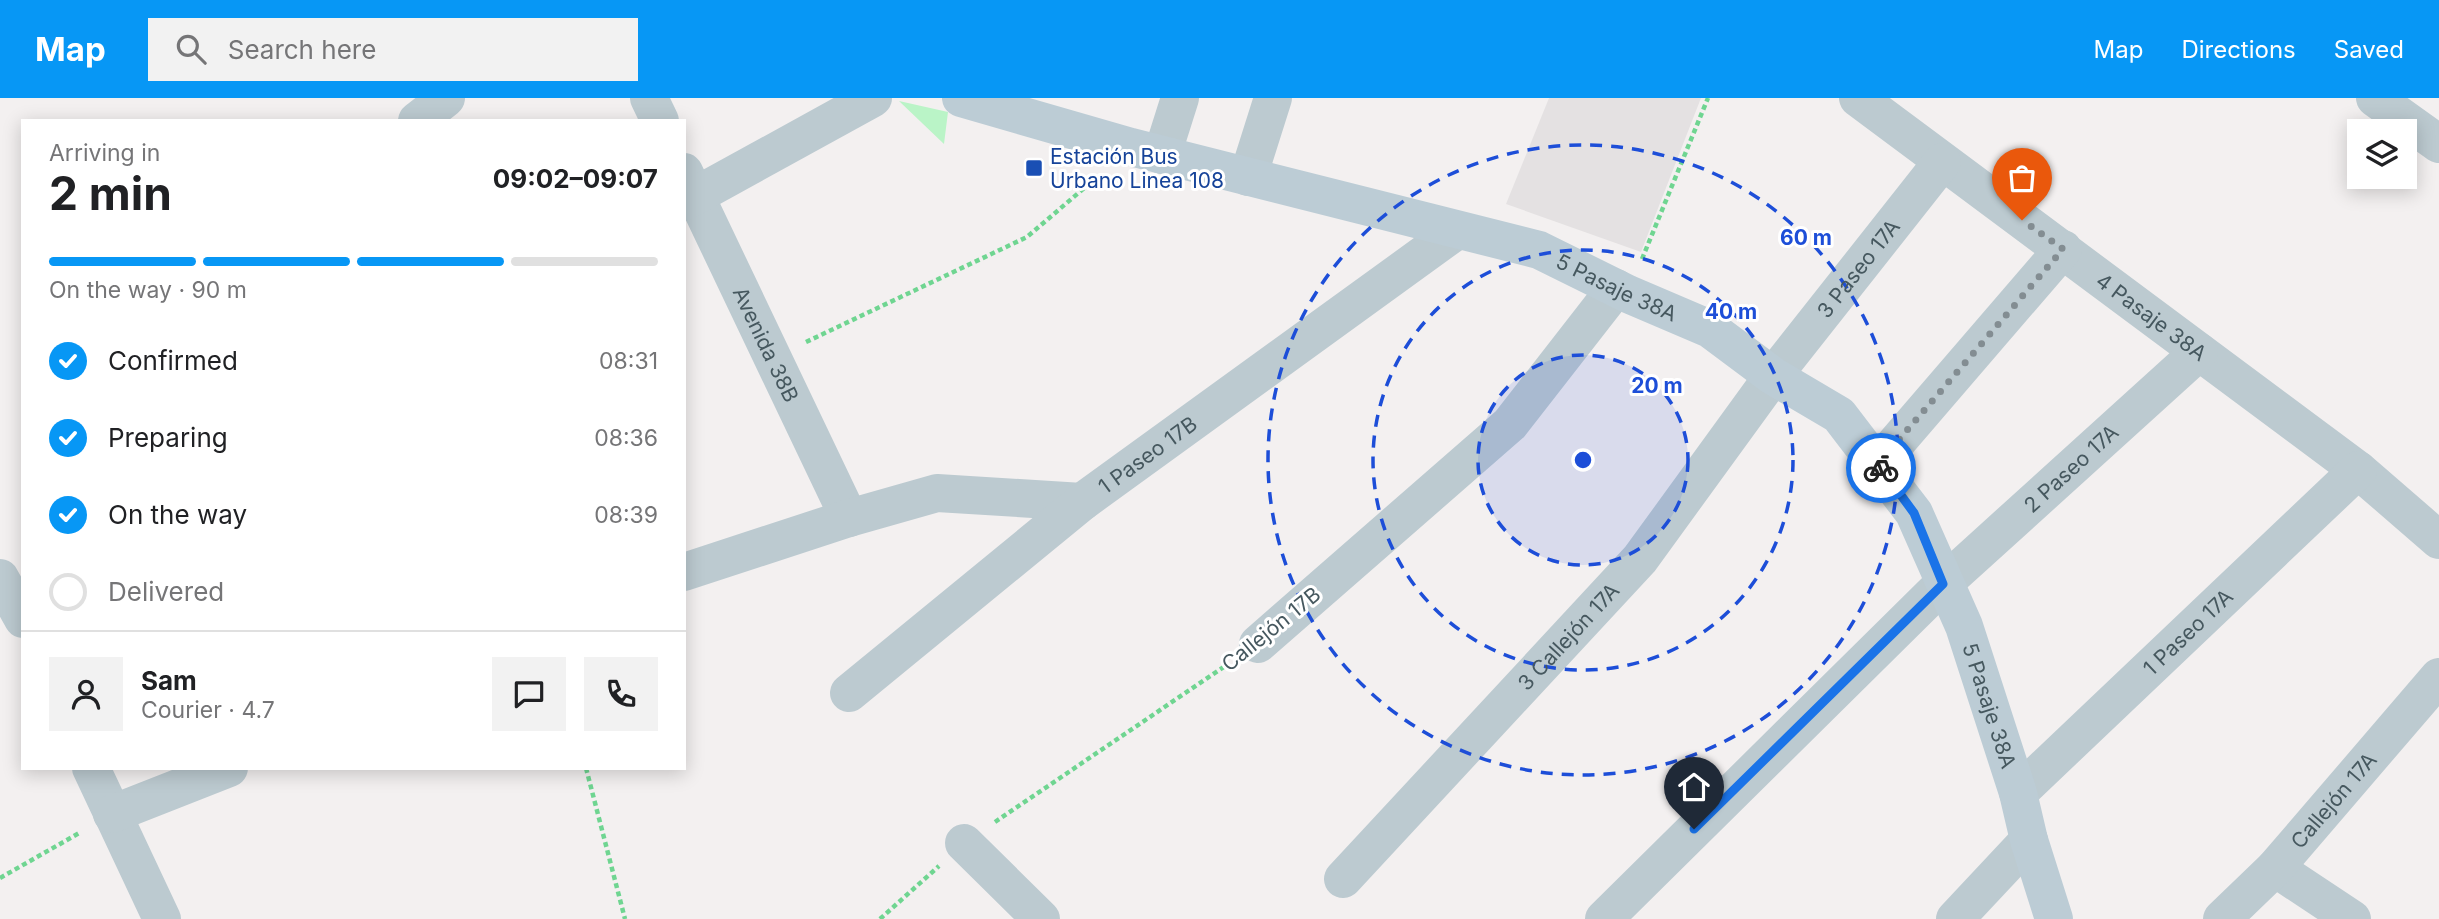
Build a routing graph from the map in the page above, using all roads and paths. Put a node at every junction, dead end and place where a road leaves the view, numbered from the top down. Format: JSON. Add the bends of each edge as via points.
{"nodes":[{"id":1,"x":446,"y":98,"type":"edge"},
{"id":2,"x":649,"y":98,"type":"edge"},
{"id":3,"x":873,"y":98,"type":"edge"},
{"id":4,"x":961,"y":98,"type":"edge"},
{"id":5,"x":1180,"y":98,"type":"edge"},
{"id":6,"x":1273,"y":98,"type":"edge"},
{"id":7,"x":1708,"y":98,"type":"edge"},
{"id":8,"x":1858,"y":98,"type":"edge"},
{"id":9,"x":2375,"y":98,"type":"edge"},
{"id":10,"x":420,"y":119,"type":"edge"},
{"id":11,"x":659,"y":119,"type":"edge"},
{"id":12,"x":2439,"y":144,"type":"edge"},
{"id":13,"x":1146,"y":151,"type":"junction"},
{"id":14,"x":1942,"y":162,"type":"junction"},
{"id":15,"x":1248,"y":177,"type":"junction"},
{"id":16,"x":688,"y":190,"type":"edge"},
{"id":17,"x":1455,"y":231,"type":"junction"},
{"id":18,"x":2063,"y":249,"type":"junction"},
{"id":19,"x":1622,"y":291,"type":"junction"},
{"id":20,"x":2199,"y":352,"type":"junction"},
{"id":21,"x":773,"y":358,"type":"junction"},
{"id":22,"x":1773,"y":376,"type":"junction"},
{"id":23,"x":1878,"y":464,"type":"junction"},
{"id":24,"x":2358,"y":470,"type":"junction"},
{"id":25,"x":1082,"y":502,"type":"junction"},
{"id":26,"x":849,"y":517,"type":"junction"},
{"id":27,"x":2439,"y":540,"type":"edge"},
{"id":28,"x":686,"y":571,"type":"edge"},
{"id":29,"x":1943,"y":584,"type":"junction"},
{"id":30,"x":1258,"y":644,"type":"joint"},
{"id":31,"x":2439,"y":677,"type":"edge"},
{"id":32,"x":849,"y":694,"type":"dead end"},
{"id":33,"x":92,"y":770,"type":"edge"},
{"id":34,"x":224,"y":770,"type":"edge"},
{"id":35,"x":587,"y":770,"type":"edge"},
{"id":36,"x":2018,"y":793,"type":"junction"},
{"id":37,"x":112,"y":814,"type":"junction"},
{"id":38,"x":2029,"y":840,"type":"junction"},
{"id":39,"x":964,"y":843,"type":"junction"},
{"id":40,"x":2275,"y":868,"type":"junction"},
{"id":41,"x":0,"y":878,"type":"edge"},
{"id":42,"x":1343,"y":879,"type":"dead end"},
{"id":43,"x":162,"y":919,"type":"edge"},
{"id":44,"x":625,"y":919,"type":"edge"},
{"id":45,"x":880,"y":919,"type":"edge"},
{"id":46,"x":1041,"y":919,"type":"edge"},
{"id":47,"x":1604,"y":919,"type":"edge"},
{"id":48,"x":1955,"y":919,"type":"edge"},
{"id":49,"x":2054,"y":919,"type":"edge"},
{"id":50,"x":2222,"y":919,"type":"edge"},
{"id":51,"x":2352,"y":919,"type":"edge"}],
"edges":[{"from":1,"to":10,"type":"street"},
{"from":2,"to":11,"type":"street"},
{"from":3,"to":16,"type":"street"},
{"from":4,"to":13,"type":"street","name":"5 Pasaje 38A"},
{"from":5,"to":13,"type":"street"},
{"from":6,"to":15,"type":"street"},
{"from":7,"to":19,"type":"path"},
{"from":8,"to":14,"type":"street","name":"4 Pasaje 38A"},
{"from":9,"to":12,"type":"street"},
{"from":13,"to":15,"type":"street","name":"5 Pasaje 38A"},
{"from":13,"to":21,"type":"path","via":[[1027,237]]},
{"from":14,"to":18,"type":"street","name":"4 Pasaje 38A"},
{"from":14,"to":22,"type":"street","name":"3 Paseo 17A"},
{"from":15,"to":17,"type":"street","name":"5 Pasaje 38A"},
{"from":16,"to":21,"type":"street","name":"Avenida 38B"},
{"from":17,"to":19,"type":"street","name":"5 Pasaje 38A","via":[[1539,250]]},
{"from":17,"to":25,"type":"street","name":"1 Paseo 17B"},
{"from":18,"to":20,"type":"street","name":"4 Pasaje 38A"},
{"from":18,"to":23,"type":"street"},
{"from":19,"to":22,"type":"street","name":"5 Pasaje 38A","via":[[1710,329]]},
{"from":19,"to":30,"type":"street","name":"Callejón 17B","via":[[1510,424]]},
{"from":20,"to":24,"type":"street","name":"4 Pasaje 38A"},
{"from":20,"to":29,"type":"street","name":"2 Paseo 17A"},
{"from":21,"to":26,"type":"street","name":"Avenida 38B"},
{"from":22,"to":23,"type":"street","name":"5 Pasaje 38A","via":[[1839,415]]},
{"from":22,"to":42,"type":"street","name":"3 Callejón 17A","via":[[1640,559]]},
{"from":23,"to":29,"type":"street","name":"5 Pasaje 38A","via":[[1914,513]]},
{"from":24,"to":27,"type":"street","name":"4 Pasaje 38A"},
{"from":24,"to":36,"type":"street","name":"1 Paseo 17A"},
{"from":25,"to":26,"type":"street","via":[[937,493]]},
{"from":25,"to":32,"type":"street","name":"1 Paseo 17B"},
{"from":26,"to":28,"type":"street"},
{"from":29,"to":36,"type":"street","name":"5 Pasaje 38A","via":[[1964,626]]},
{"from":29,"to":47,"type":"street","name":"2 Paseo 17A"},
{"from":30,"to":39,"type":"path","name":"Callejón 17B"},
{"from":31,"to":40,"type":"street","name":"Callejón 17A"},
{"from":33,"to":37,"type":"street"},
{"from":34,"to":37,"type":"street"},
{"from":35,"to":44,"type":"path"},
{"from":36,"to":38,"type":"street","name":"5 Pasaje 38A"},
{"from":37,"to":41,"type":"path"},
{"from":37,"to":43,"type":"street"},
{"from":38,"to":48,"type":"street"},
{"from":38,"to":49,"type":"street","name":"5 Pasaje 38A"},
{"from":39,"to":45,"type":"path","name":"Callejón 17B"},
{"from":39,"to":46,"type":"street"},
{"from":40,"to":50,"type":"street","name":"Callejón 17A"},
{"from":40,"to":51,"type":"street"}]}
